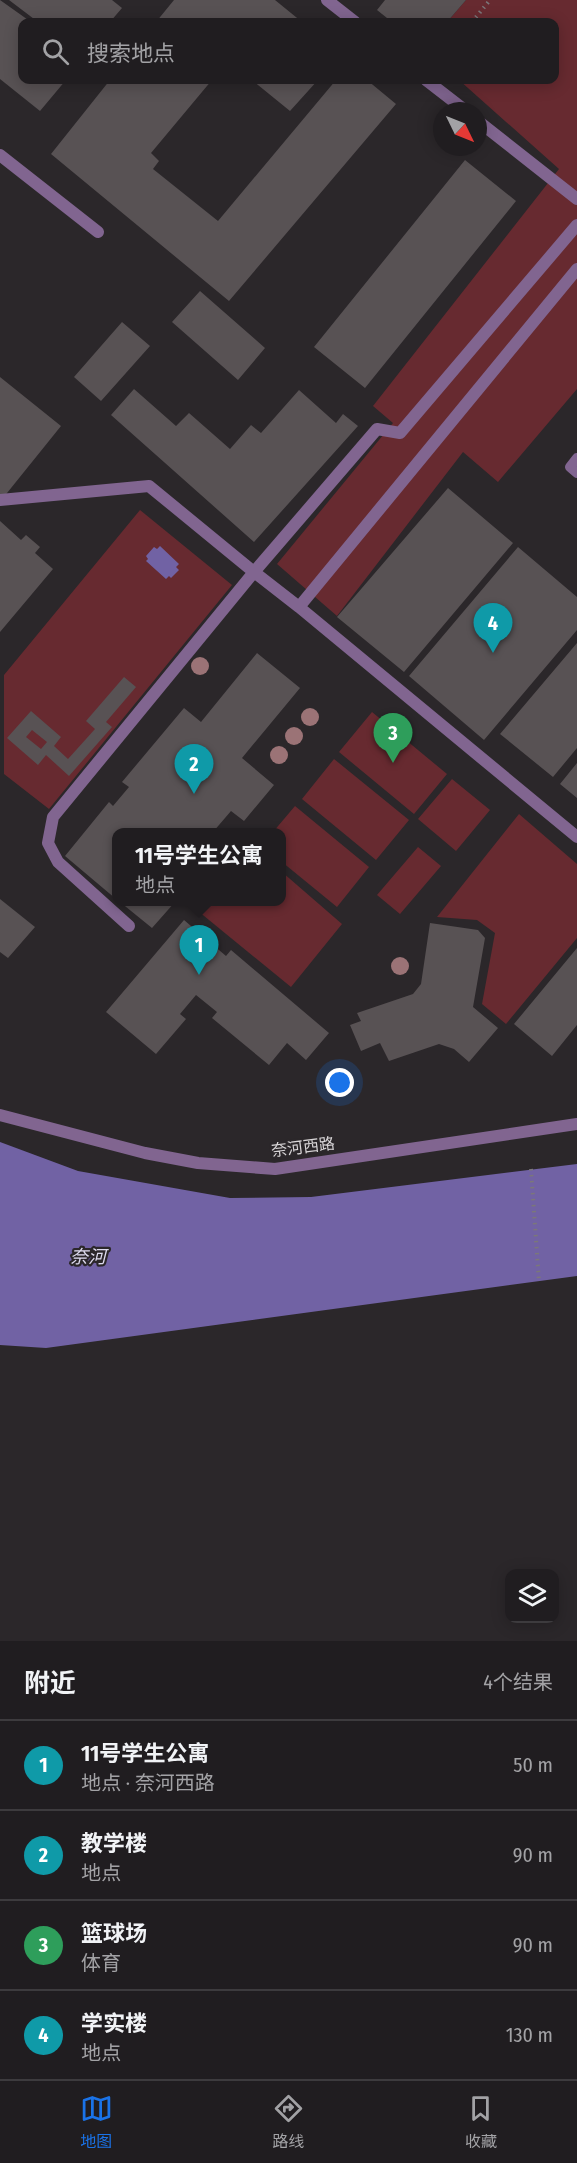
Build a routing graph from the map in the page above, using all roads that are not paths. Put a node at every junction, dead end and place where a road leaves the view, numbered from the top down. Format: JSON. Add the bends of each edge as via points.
{"nodes":[{"id":1,"x":327,"y":0,"type":"edge"},
{"id":2,"x":350,"y":18,"type":"edge"},
{"id":3,"x":431,"y":84,"type":"edge"},
{"id":4,"x":454,"y":102,"type":"edge"},
{"id":5,"x":487,"y":128,"type":"edge"},
{"id":6,"x":0,"y":155,"type":"edge"},
{"id":7,"x":577,"y":200,"type":"edge"},
{"id":8,"x":577,"y":225,"type":"edge"},
{"id":9,"x":98,"y":232,"type":"dead end"},
{"id":10,"x":577,"y":269,"type":"edge"},
{"id":11,"x":577,"y":458,"type":"edge"},
{"id":12,"x":577,"y":473,"type":"edge"},
{"id":13,"x":0,"y":500,"type":"edge"},
{"id":14,"x":254,"y":572,"type":"junction"},
{"id":15,"x":299,"y":607,"type":"junction"},
{"id":16,"x":577,"y":837,"type":"edge"},
{"id":17,"x":129,"y":926,"type":"dead end"},
{"id":18,"x":0,"y":1115,"type":"edge"},
{"id":19,"x":574,"y":1121,"type":"edge"}],
"edges":[{"from":1,"to":2,"type":"street"},
{"from":3,"to":4,"type":"street"},
{"from":5,"to":7,"type":"street"},
{"from":6,"to":9,"type":"street"},
{"from":8,"to":14,"type":"street","via":[[400,433],[377,429]]},
{"from":10,"to":15,"type":"street"},
{"from":11,"to":12,"type":"lane","via":[[570,467]]},
{"from":13,"to":14,"type":"street","via":[[150,486]]},
{"from":14,"to":15,"type":"street"},
{"from":14,"to":17,"type":"street","via":[[53,817],[48,843],[58,862]]},
{"from":15,"to":16,"type":"street"},
{"from":18,"to":19,"type":"street","name":"奈河西路","via":[[145,1153],[198,1163],[275,1169]]}]}
